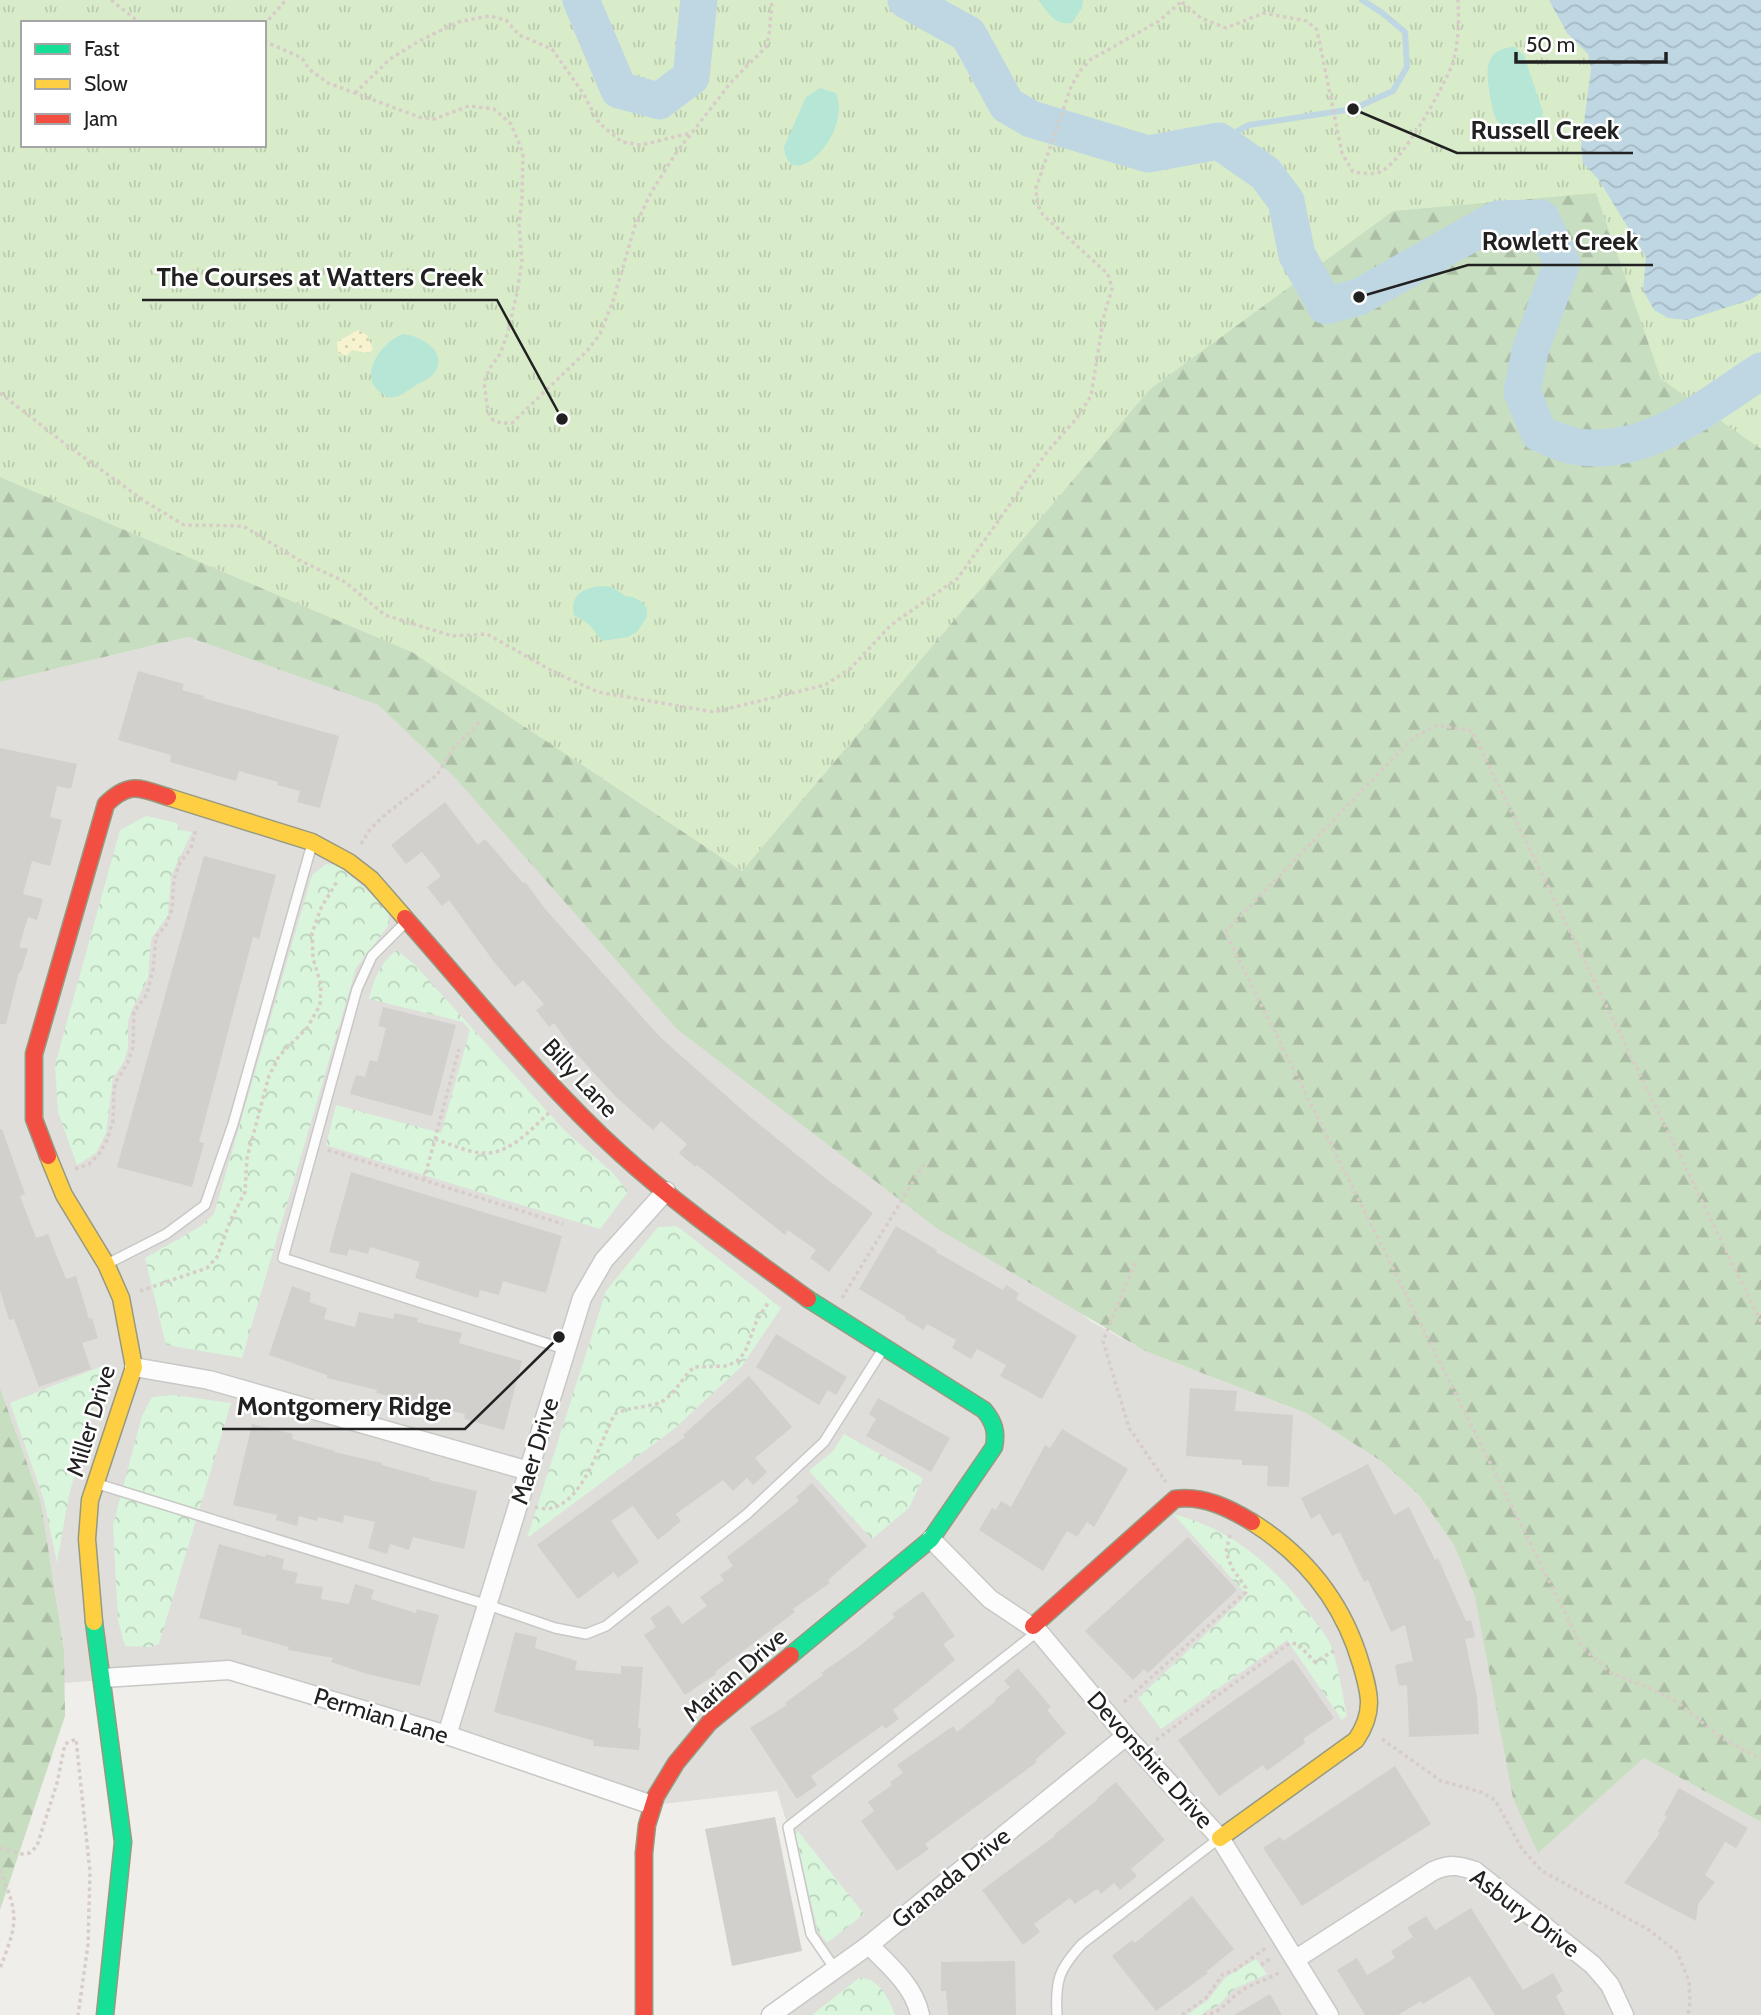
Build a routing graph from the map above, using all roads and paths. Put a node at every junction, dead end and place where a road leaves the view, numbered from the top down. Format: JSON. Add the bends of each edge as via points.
{"nodes":[{"id":1,"x":111,"y":0,"type":"edge"},
{"id":2,"x":772,"y":0,"type":"edge"},
{"id":3,"x":1458,"y":0,"type":"edge"},
{"id":4,"x":1181,"y":1,"type":"edge"},
{"id":5,"x":285,"y":2,"type":"edge"},
{"id":6,"x":137,"y":21,"type":"edge"},
{"id":7,"x":266,"y":23,"type":"edge"},
{"id":8,"x":266,"y":42,"type":"edge"},
{"id":9,"x":355,"y":93,"type":"junction"},
{"id":10,"x":693,"y":132,"type":"junction"},
{"id":11,"x":0,"y":393,"type":"edge"},
{"id":12,"x":482,"y":719,"type":"dead end"},
{"id":13,"x":121,"y":790,"type":"joint"},
{"id":14,"x":197,"y":827,"type":"dead end"},
{"id":15,"x":312,"y":842,"type":"junction"},
{"id":16,"x":360,"y":846,"type":"dead end"},
{"id":17,"x":341,"y":875,"type":"dead end"},
{"id":18,"x":408,"y":919,"type":"junction"},
{"id":19,"x":459,"y":1049,"type":"dead end"},
{"id":20,"x":552,"y":1110,"type":"dead end"},
{"id":21,"x":435,"y":1139,"type":"junction"},
{"id":22,"x":315,"y":1146,"type":"junction"},
{"id":23,"x":924,"y":1164,"type":"dead end"},
{"id":24,"x":73,"y":1170,"type":"dead end"},
{"id":25,"x":424,"y":1180,"type":"junction"},
{"id":26,"x":666,"y":1191,"type":"junction"},
{"id":27,"x":563,"y":1224,"type":"dead end"},
{"id":28,"x":106,"y":1264,"type":"junction"},
{"id":29,"x":121,"y":1298,"type":"junction"},
{"id":30,"x":841,"y":1300,"type":"dead end"},
{"id":31,"x":768,"y":1303,"type":"dead end"},
{"id":32,"x":1761,"y":1322,"type":"edge"},
{"id":33,"x":884,"y":1347,"type":"junction"},
{"id":34,"x":567,"y":1350,"type":"junction"},
{"id":35,"x":134,"y":1367,"type":"junction"},
{"id":36,"x":997,"y":1435,"type":"joint"},
{"id":37,"x":529,"y":1471,"type":"junction"},
{"id":38,"x":96,"y":1484,"type":"junction"},
{"id":39,"x":535,"y":1507,"type":"dead end"},
{"id":40,"x":1231,"y":1533,"type":"dead end"},
{"id":41,"x":931,"y":1539,"type":"junction"},
{"id":42,"x":488,"y":1605,"type":"junction"},
{"id":43,"x":1035,"y":1628,"type":"junction"},
{"id":44,"x":1336,"y":1650,"type":"dead end"},
{"id":45,"x":103,"y":1678,"type":"junction"},
{"id":46,"x":1124,"y":1702,"type":"dead end"},
{"id":47,"x":447,"y":1735,"type":"junction"},
{"id":48,"x":1126,"y":1736,"type":"junction"},
{"id":49,"x":1156,"y":1740,"type":"dead end"},
{"id":50,"x":1761,"y":1759,"type":"edge"},
{"id":51,"x":652,"y":1805,"type":"junction"},
{"id":52,"x":1220,"y":1838,"type":"junction"},
{"id":53,"x":0,"y":1848,"type":"edge"},
{"id":54,"x":0,"y":1870,"type":"edge"},
{"id":55,"x":1282,"y":1936,"type":"junction"},
{"id":56,"x":869,"y":1945,"type":"junction"},
{"id":57,"x":1271,"y":1958,"type":"dead end"},
{"id":58,"x":1296,"y":1959,"type":"junction"},
{"id":59,"x":1261,"y":1965,"type":"dead end"},
{"id":60,"x":0,"y":1968,"type":"edge"},
{"id":61,"x":835,"y":1969,"type":"junction"},
{"id":62,"x":1280,"y":1972,"type":"dead end"},
{"id":63,"x":1183,"y":2014,"type":"edge"},
{"id":64,"x":78,"y":2015,"type":"edge"},
{"id":65,"x":105,"y":2015,"type":"edge"},
{"id":66,"x":644,"y":2015,"type":"edge"},
{"id":67,"x":771,"y":2015,"type":"edge"},
{"id":68,"x":920,"y":2015,"type":"edge"},
{"id":69,"x":1057,"y":2015,"type":"edge"},
{"id":70,"x":1194,"y":2015,"type":"edge"},
{"id":71,"x":1202,"y":2015,"type":"edge"},
{"id":72,"x":1329,"y":2015,"type":"edge"},
{"id":73,"x":1624,"y":2015,"type":"edge"}],
"edges":[{"from":1,"to":6,"type":"path"},
{"from":2,"to":10,"type":"path","via":[[766,47],[733,80]]},
{"from":3,"to":4,"type":"path","via":[[1452,64],[1410,140],[1392,165],[1378,173],[1353,172],[1341,147],[1317,30],[1307,22],[1264,13],[1226,28],[1201,18]]},
{"from":4,"to":11,"type":"path","via":[[1159,21],[1090,60],[1071,87],[1036,188],[1043,215],[1108,274],[1112,289],[1091,396],[958,578],[891,625],[851,668],[825,685],[714,712],[598,692],[487,634],[452,636],[385,615],[345,582],[299,561],[243,526],[184,525]]},
{"from":5,"to":7,"type":"path"},
{"from":8,"to":9,"type":"path","via":[[302,58],[328,83]]},
{"from":9,"to":10,"type":"path","via":[[390,59],[419,41],[458,22],[489,16],[506,20],[519,35],[552,50],[599,123],[622,142],[641,145]]},
{"from":9,"to":10,"type":"path","via":[[434,119],[469,106],[494,109],[511,124],[523,153],[522,261],[507,335],[484,382],[488,412],[501,423],[512,423],[600,334],[635,226]]},
{"from":12,"to":16,"type":"path","via":[[436,775],[387,813]]},
{"from":13,"to":15,"type":"street","name":"Billy Lane","via":[[140,788]]},
{"from":13,"to":28,"type":"street","name":"Miller Drive","via":[[106,804],[34,1054],[34,1119],[64,1195]]},
{"from":14,"to":24,"type":"path","via":[[174,879],[172,909],[156,937],[147,994],[134,1012],[133,1048],[114,1089],[107,1140],[89,1164]]},
{"from":15,"to":18,"type":"street","name":"Billy Lane","via":[[372,879]]},
{"from":15,"to":28,"type":"lane","via":[[233,1125],[205,1205],[166,1234]]},
{"from":17,"to":29,"type":"path","via":[[312,933],[320,1005],[307,1028],[279,1056],[269,1076],[247,1158],[245,1192],[217,1258],[207,1268]]},
{"from":18,"to":22,"type":"lane","via":[[372,956],[358,989]]},
{"from":18,"to":26,"type":"street","name":"Billy Lane","via":[[556,1090]]},
{"from":19,"to":21,"type":"path"},
{"from":20,"to":21,"type":"path","via":[[500,1152],[483,1153]]},
{"from":21,"to":25,"type":"path"},
{"from":22,"to":25,"type":"path"},
{"from":22,"to":34,"type":"lane","via":[[283,1258]]},
{"from":23,"to":30,"type":"path"},
{"from":25,"to":27,"type":"path"},
{"from":26,"to":33,"type":"street","name":"Billy Lane","via":[[812,1301]]},
{"from":26,"to":34,"type":"street","name":"Maer Drive","via":[[604,1260],[582,1298]]},
{"from":28,"to":29,"type":"street","name":"Miller Drive"},
{"from":29,"to":35,"type":"street","name":"Miller Drive"},
{"from":31,"to":39,"type":"path","via":[[737,1361],[727,1366],[694,1367],[660,1403],[615,1414],[595,1463],[578,1488],[550,1509]]},
{"from":32,"to":50,"type":"path","via":[[1472,731],[1437,725],[1413,738],[1225,932],[1582,1647],[1609,1672],[1680,1704],[1720,1737]]},
{"from":33,"to":36,"type":"street","name":"Billy Lane","via":[[984,1410],[994,1421]]},
{"from":33,"to":42,"type":"lane","via":[[824,1442],[747,1514],[606,1626],[586,1634]]},
{"from":34,"to":37,"type":"street","name":"Maer Drive"},
{"from":35,"to":37,"type":"street","via":[[209,1380]]},
{"from":35,"to":38,"type":"street","name":"Miller Drive"},
{"from":36,"to":41,"type":"street","name":"Marian Drive","via":[[994,1447]]},
{"from":37,"to":42,"type":"street","name":"Maer Drive"},
{"from":38,"to":42,"type":"lane"},
{"from":38,"to":45,"type":"street","name":"Miller Drive","via":[[87,1539]]},
{"from":40,"to":46,"type":"path","via":[[1226,1552],[1246,1592]]},
{"from":41,"to":43,"type":"street","name":"Devonshire Drive","via":[[990,1599]]},
{"from":41,"to":51,"type":"street","name":"Marian Drive","via":[[709,1723],[681,1757]]},
{"from":42,"to":47,"type":"street","name":"Maer Drive"},
{"from":43,"to":48,"type":"street","name":"Devonshire Drive"},
{"from":43,"to":52,"type":"street","via":[[1175,1499],[1187,1496],[1224,1507],[1261,1527],[1305,1563],[1348,1625],[1370,1706],[1364,1729],[1356,1740]]},
{"from":43,"to":61,"type":"lane","via":[[788,1827],[811,1934]]},
{"from":44,"to":49,"type":"path","via":[[1315,1661],[1298,1644],[1290,1643]]},
{"from":45,"to":47,"type":"street","name":"Permian Lane","via":[[229,1671]]},
{"from":45,"to":65,"type":"street","name":"Miller Drive","via":[[123,1855]]},
{"from":47,"to":51,"type":"street","name":"Permian Lane"},
{"from":48,"to":52,"type":"street","name":"Devonshire Drive"},
{"from":48,"to":56,"type":"street","name":"Granada Drive"},
{"from":51,"to":66,"type":"street","name":"Marian Drive","via":[[644,1850],[640,1953]]},
{"from":52,"to":55,"type":"street","name":"Devonshire Drive"},
{"from":52,"to":69,"type":"lane","via":[[1065,1963],[1057,1979]]},
{"from":53,"to":64,"type":"path","via":[[26,1854],[37,1846],[65,1744],[76,1739],[90,1872],[88,1945]]},
{"from":54,"to":60,"type":"path","via":[[15,1923]]},
{"from":55,"to":58,"type":"street","name":"Devonshire Drive"},
{"from":55,"to":63,"type":"path","via":[[1223,1975],[1206,1998]]},
{"from":56,"to":61,"type":"street","name":"Granada Drive"},
{"from":56,"to":68,"type":"street","via":[[900,1976]]},
{"from":57,"to":59,"type":"path"},
{"from":58,"to":72,"type":"street","name":"Devonshire Drive"},
{"from":58,"to":73,"type":"street","name":"Asbury Drive","via":[[1433,1871],[1460,1865],[1475,1871],[1593,1965],[1610,1985]]},
{"from":61,"to":67,"type":"street","name":"Granada Drive"},
{"from":62,"to":71,"type":"path","via":[[1241,1991],[1222,2008]]},
{"from":63,"to":70,"type":"path"}]}
